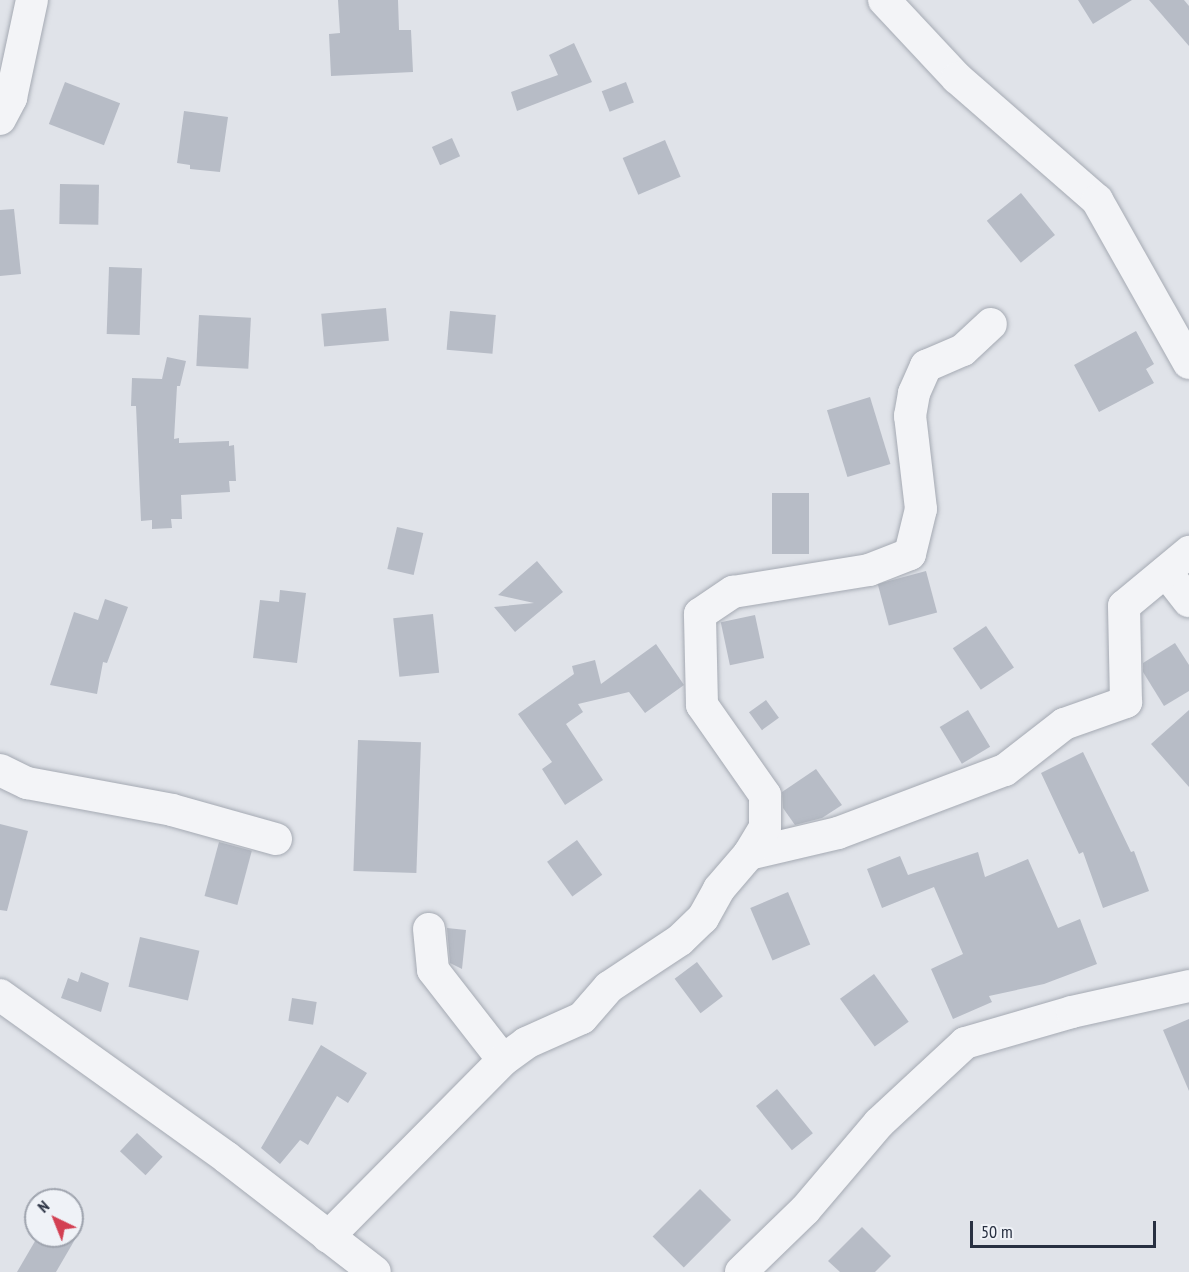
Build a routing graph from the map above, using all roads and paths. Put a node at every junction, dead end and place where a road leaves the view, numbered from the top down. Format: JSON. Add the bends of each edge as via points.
{"nodes":[{"id":1,"x":32,"y":0,"type":"edge"},
{"id":2,"x":884,"y":0,"type":"edge"},
{"id":3,"x":0,"y":119,"type":"edge"},
{"id":4,"x":991,"y":324,"type":"dead end"},
{"id":5,"x":1189,"y":363,"type":"edge"},
{"id":6,"x":1177,"y":562,"type":"edge"},
{"id":7,"x":1189,"y":601,"type":"edge"},
{"id":8,"x":0,"y":771,"type":"edge"},
{"id":9,"x":276,"y":839,"type":"dead end"},
{"id":10,"x":749,"y":854,"type":"junction"},
{"id":11,"x":429,"y":929,"type":"dead end"},
{"id":12,"x":1189,"y":986,"type":"edge"},
{"id":13,"x":0,"y":995,"type":"edge"},
{"id":14,"x":503,"y":1060,"type":"junction"},
{"id":15,"x":328,"y":1237,"type":"junction"},
{"id":16,"x":375,"y":1272,"type":"edge"},
{"id":17,"x":741,"y":1272,"type":"edge"}],
"edges":[{"from":1,"to":3,"type":"street","via":[[11,98]]},
{"from":2,"to":5,"type":"street","via":[[957,78],[1097,200]]},
{"from":4,"to":10,"type":"street","via":[[963,350],[926,366],[914,393],[910,416],[921,509],[910,554],[869,570],[733,592],[700,614],[702,705],[765,795],[765,827]]},
{"from":6,"to":7,"type":"street"},
{"from":6,"to":10,"type":"street","via":[[1124,606],[1126,702],[1064,724],[1005,770],[838,833]]},
{"from":8,"to":9,"type":"street","via":[[27,783],[172,810]]},
{"from":10,"to":14,"type":"street","via":[[719,889],[702,918],[680,940],[609,987],[582,1018],[526,1043]]},
{"from":11,"to":14,"type":"street","via":[[433,970]]},
{"from":12,"to":17,"type":"street","via":[[1072,1012],[965,1043],[879,1123],[806,1210]]},
{"from":13,"to":15,"type":"street","via":[[226,1157]]},
{"from":14,"to":15,"type":"street"},
{"from":15,"to":16,"type":"street"}]}
